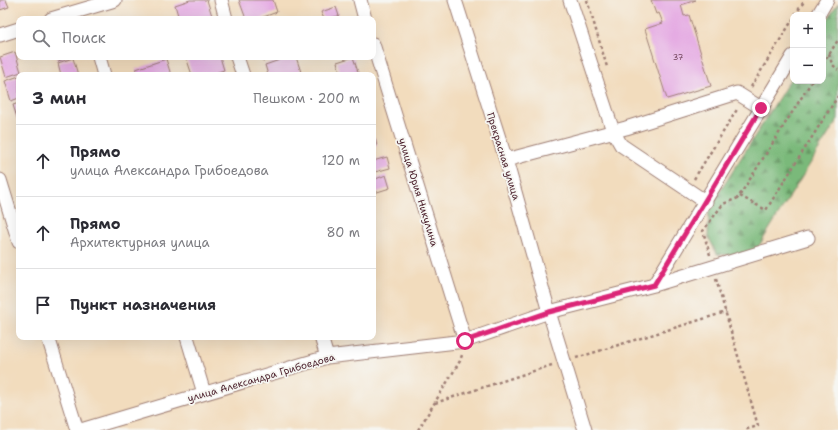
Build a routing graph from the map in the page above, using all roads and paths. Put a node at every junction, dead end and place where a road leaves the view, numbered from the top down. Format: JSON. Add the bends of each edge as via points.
{"nodes":[{"id":1,"x":115,"y":0,"type":"edge"},
{"id":2,"x":220,"y":0,"type":"edge"},
{"id":3,"x":360,"y":0,"type":"edge"},
{"id":4,"x":455,"y":0,"type":"edge"},
{"id":5,"x":570,"y":0,"type":"edge"},
{"id":6,"x":805,"y":0,"type":"edge"},
{"id":7,"x":827,"y":0,"type":"edge"},
{"id":8,"x":84,"y":9,"type":"edge"},
{"id":9,"x":797,"y":12,"type":"edge"},
{"id":10,"x":820,"y":12,"type":"edge"},
{"id":11,"x":61,"y":16,"type":"edge"},
{"id":12,"x":225,"y":16,"type":"edge"},
{"id":13,"x":364,"y":16,"type":"edge"},
{"id":14,"x":16,"y":30,"type":"edge"},
{"id":15,"x":0,"y":35,"type":"edge"},
{"id":16,"x":838,"y":40,"type":"edge"},
{"id":17,"x":376,"y":54,"type":"edge"},
{"id":18,"x":829,"y":54,"type":"junction"},
{"id":19,"x":826,"y":59,"type":"edge"},
{"id":20,"x":99,"y":60,"type":"edge"},
{"id":21,"x":239,"y":60,"type":"edge"},
{"id":22,"x":790,"y":61,"type":"edge"},
{"id":23,"x":838,"y":70,"type":"edge"},
{"id":24,"x":103,"y":72,"type":"edge"},
{"id":25,"x":242,"y":72,"type":"edge"},
{"id":26,"x":810,"y":84,"type":"edge"},
{"id":27,"x":838,"y":96,"type":"edge"},
{"id":28,"x":761,"y":108,"type":"junction"},
{"id":29,"x":613,"y":131,"type":"junction"},
{"id":30,"x":506,"y":160,"type":"junction"},
{"id":31,"x":0,"y":180,"type":"edge"},
{"id":32,"x":740,"y":196,"type":"junction"},
{"id":33,"x":706,"y":202,"type":"junction"},
{"id":34,"x":16,"y":232,"type":"edge"},
{"id":35,"x":808,"y":238,"type":"dead end"},
{"id":36,"x":713,"y":267,"type":"junction"},
{"id":37,"x":654,"y":285,"type":"junction"},
{"id":38,"x":549,"y":312,"type":"junction"},
{"id":39,"x":726,"y":312,"type":"junction"},
{"id":40,"x":49,"y":340,"type":"edge"},
{"id":41,"x":188,"y":340,"type":"edge"},
{"id":42,"x":322,"y":340,"type":"edge"},
{"id":43,"x":465,"y":341,"type":"junction"},
{"id":44,"x":327,"y":356,"type":"junction"},
{"id":45,"x":564,"y":362,"type":"junction"},
{"id":46,"x":204,"y":393,"type":"junction"},
{"id":47,"x":435,"y":404,"type":"junction"},
{"id":48,"x":77,"y":430,"type":"edge"},
{"id":49,"x":81,"y":430,"type":"edge"},
{"id":50,"x":418,"y":430,"type":"edge"},
{"id":51,"x":585,"y":430,"type":"edge"},
{"id":52,"x":744,"y":430,"type":"edge"}],
"edges":[{"from":1,"to":8,"type":"street"},
{"from":2,"to":12,"type":"street"},
{"from":3,"to":13,"type":"street"},
{"from":4,"to":30,"type":"street","name":"Прекрасная улица"},
{"from":5,"to":29,"type":"street"},
{"from":6,"to":9,"type":"path"},
{"from":7,"to":10,"type":"street"},
{"from":8,"to":11,"type":"street"},
{"from":14,"to":15,"type":"street"},
{"from":16,"to":18,"type":"path"},
{"from":17,"to":43,"type":"street","name":"улица Юрия Никулина"},
{"from":18,"to":19,"type":"path"},
{"from":18,"to":23,"type":"path","via":[[832,64]]},
{"from":20,"to":24,"type":"street"},
{"from":21,"to":25,"type":"street"},
{"from":22,"to":28,"type":"street"},
{"from":26,"to":32,"type":"path"},
{"from":27,"to":32,"type":"path","via":[[766,210]]},
{"from":28,"to":29,"type":"street","via":[[737,93]]},
{"from":28,"to":33,"type":"street"},
{"from":29,"to":30,"type":"street"},
{"from":29,"to":33,"type":"street","via":[[621,145]]},
{"from":30,"to":38,"type":"street","name":"Прекрасная улица"},
{"from":31,"to":34,"type":"street"},
{"from":32,"to":36,"type":"path","via":[[725,202],[703,232]]},
{"from":33,"to":37,"type":"street"},
{"from":35,"to":36,"type":"street","name":"улица Александра Грибоедова"},
{"from":36,"to":37,"type":"street","name":"улица Александра Грибоедова"},
{"from":36,"to":39,"type":"path"},
{"from":37,"to":38,"type":"street","name":"улица Александра Грибоедова"},
{"from":38,"to":43,"type":"street","name":"улица Александра Грибоедова"},
{"from":38,"to":45,"type":"street","name":"Прекрасная улица"},
{"from":39,"to":45,"type":"path"},
{"from":39,"to":52,"type":"path","via":[[758,426]]},
{"from":40,"to":48,"type":"street"},
{"from":41,"to":46,"type":"street"},
{"from":42,"to":44,"type":"street"},
{"from":43,"to":44,"type":"street","name":"улица Александра Грибоедова"},
{"from":43,"to":47,"type":"path","via":[[460,360]]},
{"from":44,"to":46,"type":"street","name":"улица Александра Грибоедова"},
{"from":45,"to":47,"type":"path"},
{"from":45,"to":51,"type":"street","name":"Прекрасная улица"},
{"from":46,"to":49,"type":"street","name":"улица Александра Грибоедова"},
{"from":47,"to":50,"type":"path"}]}
